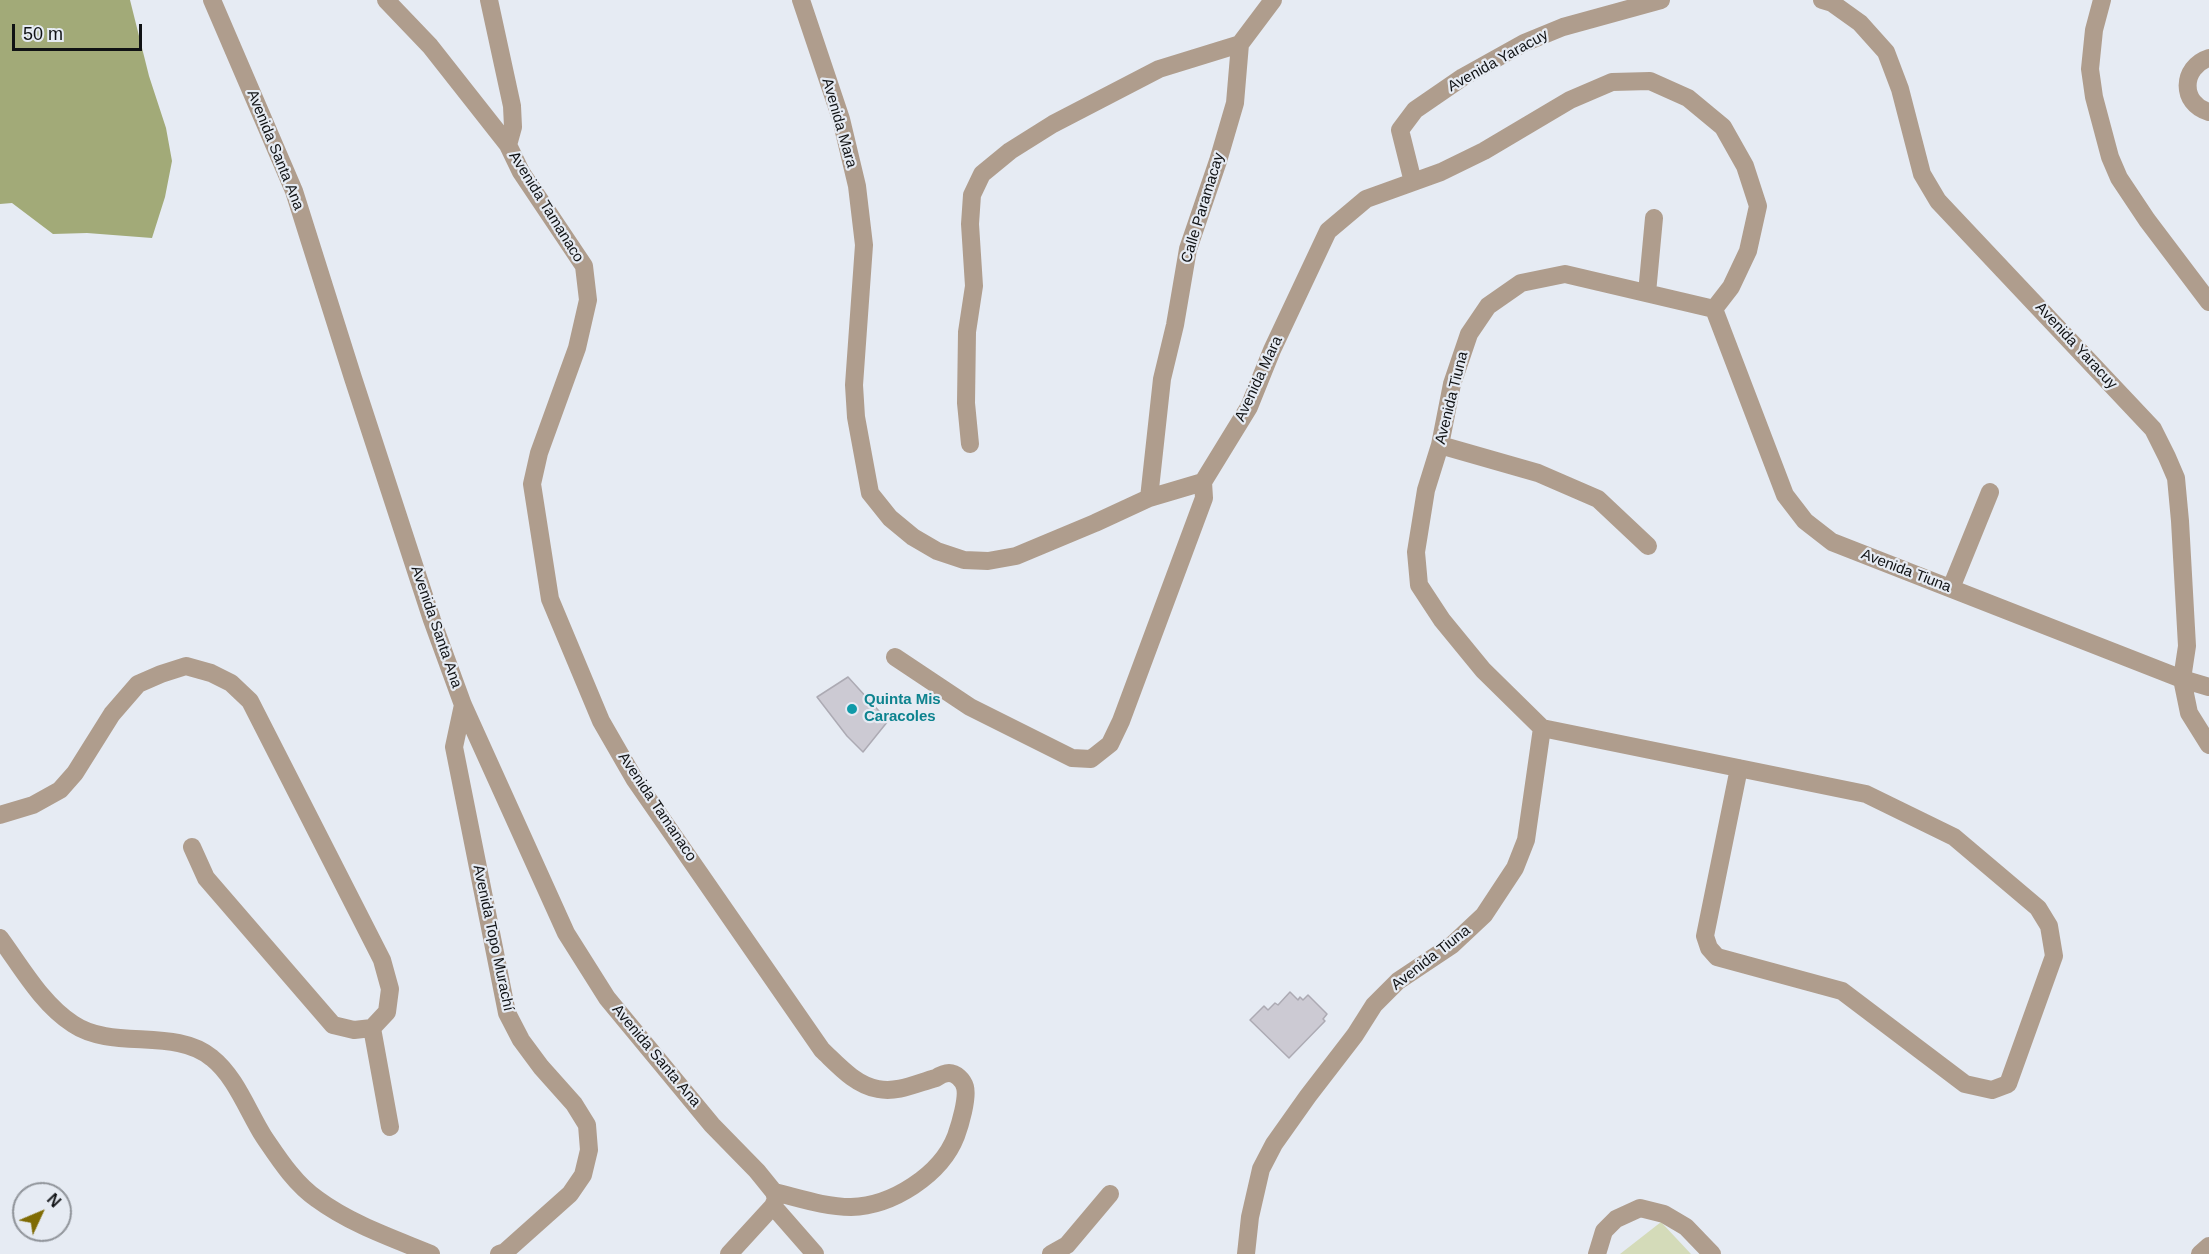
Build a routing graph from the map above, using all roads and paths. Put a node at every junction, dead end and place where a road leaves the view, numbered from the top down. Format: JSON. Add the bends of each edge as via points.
{"nodes":[{"id":1,"x":212,"y":0,"type":"edge"},
{"id":2,"x":386,"y":0,"type":"edge"},
{"id":3,"x":489,"y":0,"type":"edge"},
{"id":4,"x":801,"y":0,"type":"edge"},
{"id":5,"x":1273,"y":0,"type":"edge"},
{"id":6,"x":1661,"y":0,"type":"edge"},
{"id":7,"x":1822,"y":0,"type":"edge"},
{"id":8,"x":2102,"y":0,"type":"edge"},
{"id":9,"x":1240,"y":44,"type":"junction"},
{"id":10,"x":2209,"y":58,"type":"edge"},
{"id":11,"x":2209,"y":112,"type":"edge"},
{"id":12,"x":507,"y":145,"type":"junction"},
{"id":13,"x":1413,"y":182,"type":"junction"},
{"id":14,"x":1654,"y":218,"type":"dead end"},
{"id":15,"x":1647,"y":293,"type":"junction"},
{"id":16,"x":2209,"y":302,"type":"edge"},
{"id":17,"x":1714,"y":309,"type":"junction"},
{"id":18,"x":970,"y":444,"type":"dead end"},
{"id":19,"x":1440,"y":445,"type":"junction"},
{"id":20,"x":1203,"y":482,"type":"junction"},
{"id":21,"x":1990,"y":492,"type":"dead end"},
{"id":22,"x":1149,"y":498,"type":"junction"},
{"id":23,"x":1648,"y":546,"type":"dead end"},
{"id":24,"x":1951,"y":588,"type":"junction"},
{"id":25,"x":896,"y":657,"type":"dead end"},
{"id":26,"x":2182,"y":679,"type":"junction"},
{"id":27,"x":2209,"y":687,"type":"edge"},
{"id":28,"x":463,"y":705,"type":"junction"},
{"id":29,"x":1542,"y":728,"type":"junction"},
{"id":30,"x":2209,"y":745,"type":"edge"},
{"id":31,"x":1739,"y":768,"type":"junction"},
{"id":32,"x":0,"y":815,"type":"edge"},
{"id":33,"x":192,"y":847,"type":"dead end"},
{"id":34,"x":0,"y":938,"type":"edge"},
{"id":35,"x":372,"y":1028,"type":"junction"},
{"id":36,"x":390,"y":1127,"type":"dead end"},
{"id":37,"x":1110,"y":1194,"type":"dead end"},
{"id":38,"x":773,"y":1199,"type":"junction"},
{"id":39,"x":431,"y":1254,"type":"edge"},
{"id":40,"x":498,"y":1254,"type":"edge"},
{"id":41,"x":729,"y":1254,"type":"edge"},
{"id":42,"x":815,"y":1254,"type":"edge"},
{"id":43,"x":1051,"y":1254,"type":"edge"},
{"id":44,"x":1246,"y":1254,"type":"edge"},
{"id":45,"x":1597,"y":1254,"type":"edge"},
{"id":46,"x":1712,"y":1254,"type":"edge"}],
"edges":[{"from":1,"to":28,"type":"street","name":"Avenida Santa Ana","via":[[294,191]]},
{"from":2,"to":12,"type":"street","name":"Avenida Tamanaco","via":[[430,46]]},
{"from":3,"to":12,"type":"street","name":"Avenida Tamanaco","via":[[512,106],[513,127]]},
{"from":4,"to":22,"type":"street","name":"Avenida Mara","via":[[841,119],[857,186],[864,245],[854,385],[861,453],[870,493],[890,518],[937,551],[964,560],[988,561],[1016,556]]},
{"from":5,"to":9,"type":"street"},
{"from":6,"to":13,"type":"street","name":"Avenida Yaracuy","via":[[1563,27],[1524,43],[1415,110],[1400,130]]},
{"from":7,"to":26,"type":"street","name":"Avenida Yaracuy","via":[[1860,23],[1886,52],[1922,174],[1938,201],[2153,429],[2176,478],[2187,646]]},
{"from":8,"to":16,"type":"street","via":[[2094,30],[2091,69],[2109,157],[2147,220]]},
{"from":9,"to":18,"type":"street","via":[[1159,69],[1053,124],[982,174],[972,195],[970,224],[974,286],[967,332],[966,403]]},
{"from":9,"to":22,"type":"street","name":"Calle Paramacay","via":[[1234,104],[1188,249],[1162,379]]},
{"from":10,"to":11,"type":"street","via":[[2194,66],[2187,83],[2191,100]]},
{"from":12,"to":38,"type":"street","name":"Avenida Tamanaco","via":[[584,266],[588,300],[577,348],[532,484],[550,599],[601,721],[635,780],[822,1050],[849,1076],[877,1089],[900,1089],[950,1073],[960,1077],[966,1088],[954,1142],[924,1179],[903,1192],[852,1207]]},
{"from":13,"to":17,"type":"street","name":"Avenida Mara","via":[[1484,151],[1581,95],[1612,82],[1650,81],[1688,98],[1723,127],[1745,166],[1758,206],[1748,251],[1731,287]]},
{"from":13,"to":20,"type":"street","name":"Avenida Mara","via":[[1366,199],[1328,231],[1249,407]]},
{"from":14,"to":15,"type":"street"},
{"from":15,"to":17,"type":"street","name":"Avenida Tiuna"},
{"from":15,"to":19,"type":"street","name":"Avenida Tiuna","via":[[1565,274],[1521,283],[1488,306],[1469,334],[1452,384]]},
{"from":17,"to":24,"type":"street","name":"Avenida Tiuna","via":[[1785,495],[1805,520],[1832,542]]},
{"from":19,"to":23,"type":"street","via":[[1538,473],[1598,500]]},
{"from":19,"to":29,"type":"street","name":"Avenida Tiuna","via":[[1426,490],[1416,552],[1419,585],[1483,670]]},
{"from":20,"to":22,"type":"street","name":"Avenida Mara"},
{"from":20,"to":25,"type":"street","via":[[1204,498],[1120,721],[1110,744],[1091,759],[1072,758],[980,712]]},
{"from":21,"to":24,"type":"street"},
{"from":24,"to":26,"type":"street","name":"Avenida Tiuna"},
{"from":26,"to":27,"type":"street","name":"Avenida Tiuna"},
{"from":26,"to":30,"type":"street","name":"Avenida Yaracuy","via":[[2189,713]]},
{"from":28,"to":38,"type":"street","name":"Avenida Santa Ana","via":[[572,942],[608,998],[712,1125],[757,1171]]},
{"from":28,"to":40,"type":"street","name":"Avenida Topo Murachí","via":[[454,747],[507,1013],[521,1040],[574,1104],[588,1133],[589,1150],[583,1175],[570,1194]]},
{"from":29,"to":31,"type":"street"},
{"from":29,"to":44,"type":"street","name":"Avenida Tiuna","via":[[1526,840],[1515,868],[1484,915],[1452,945],[1398,981],[1374,1005],[1288,1125],[1261,1169]]},
{"from":31,"to":31,"type":"street","via":[[1866,794],[1954,837],[2038,908],[2049,926],[2054,956],[2008,1084],[1992,1090],[1965,1084],[1842,991],[1717,957],[1709,948],[1705,936]]},
{"from":32,"to":35,"type":"street","via":[[33,805],[60,790],[112,714],[138,684],[186,666],[231,683],[250,701],[382,960],[390,989],[387,1012]]},
{"from":33,"to":35,"type":"street","via":[[206,878],[333,1025],[354,1030]]},
{"from":34,"to":39,"type":"street","via":[[51,1008],[74,1026],[97,1035],[189,1045],[212,1057],[227,1074],[285,1168],[315,1198],[353,1221]]},
{"from":35,"to":36,"type":"street"},
{"from":37,"to":43,"type":"street","via":[[1067,1245]]},
{"from":38,"to":41,"type":"street"},
{"from":38,"to":42,"type":"street","name":"Avenida Santa Ana"},
{"from":45,"to":46,"type":"street","via":[[1604,1231],[1616,1219],[1640,1208],[1664,1214],[1686,1227]]}]}
